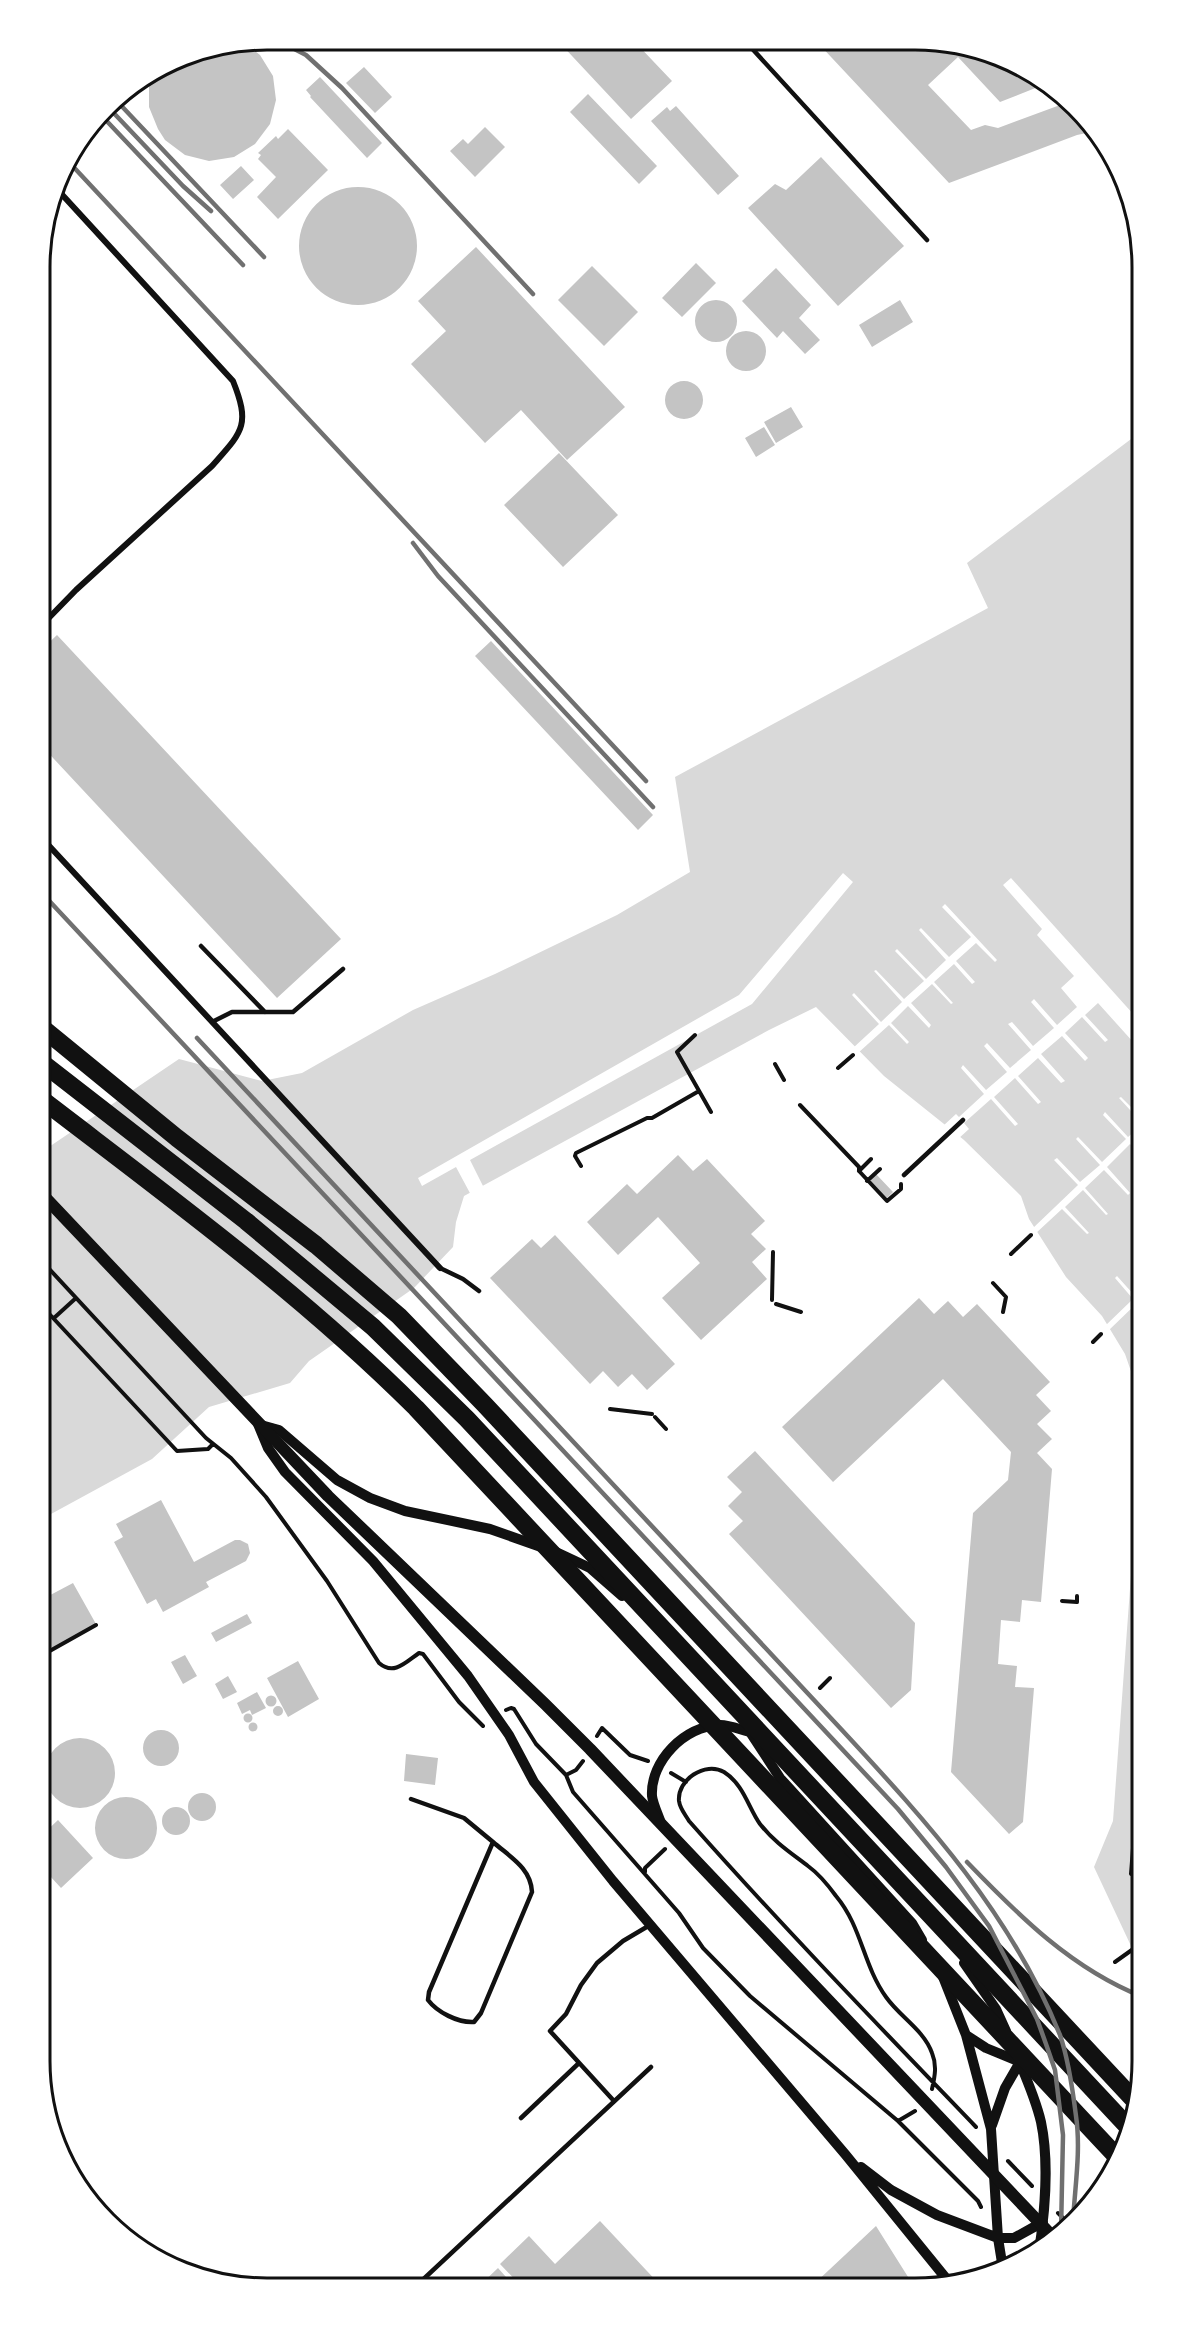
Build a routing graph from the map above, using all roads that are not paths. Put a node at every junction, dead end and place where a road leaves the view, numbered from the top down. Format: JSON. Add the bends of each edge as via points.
{"nodes":[{"id":1,"x":753,"y":50,"type":"edge"},
{"id":2,"x":62,"y":194,"type":"edge"},
{"id":3,"x":927,"y":240,"type":"dead end"},
{"id":4,"x":50,"y":617,"type":"edge"},
{"id":5,"x":50,"y":847,"type":"edge"},
{"id":6,"x":201,"y":946,"type":"dead end"},
{"id":7,"x":343,"y":969,"type":"dead end"},
{"id":8,"x":265,"y":1012,"type":"junction"},
{"id":9,"x":213,"y":1022,"type":"junction"},
{"id":10,"x":50,"y":1034,"type":"edge"},
{"id":11,"x":50,"y":1068,"type":"edge"},
{"id":12,"x":50,"y":1106,"type":"edge"},
{"id":13,"x":50,"y":1113,"type":"edge"},
{"id":14,"x":963,"y":1120,"type":"dead end"},
{"id":15,"x":121,"y":1160,"type":"junction"},
{"id":16,"x":904,"y":1175,"type":"dead end"},
{"id":17,"x":50,"y":1203,"type":"edge"},
{"id":18,"x":440,"y":1268,"type":"joint"},
{"id":19,"x":479,"y":1291,"type":"dead end"},
{"id":20,"x":258,"y":1424,"type":"junction"},
{"id":21,"x":750,"y":1732,"type":"junction"},
{"id":22,"x":411,"y":1799,"type":"dead end"},
{"id":23,"x":661,"y":1823,"type":"junction"},
{"id":24,"x":493,"y":1842,"type":"junction"},
{"id":25,"x":650,"y":1925,"type":"junction"},
{"id":26,"x":966,"y":2035,"type":"junction"},
{"id":27,"x":1020,"y":2062,"type":"junction"},
{"id":28,"x":579,"y":2063,"type":"junction"},
{"id":29,"x":651,"y":2067,"type":"dead end"},
{"id":30,"x":1130,"y":2094,"type":"edge"},
{"id":31,"x":614,"y":2101,"type":"junction"},
{"id":32,"x":521,"y":2118,"type":"dead end"},
{"id":33,"x":1124,"y":2122,"type":"edge"},
{"id":34,"x":991,"y":2128,"type":"junction"},
{"id":35,"x":1113,"y":2151,"type":"edge"},
{"id":36,"x":845,"y":2154,"type":"junction"},
{"id":37,"x":1043,"y":2222,"type":"junction"},
{"id":38,"x":1049,"y":2232,"type":"edge"},
{"id":39,"x":998,"y":2238,"type":"junction"},
{"id":40,"x":1041,"y":2238,"type":"edge"},
{"id":41,"x":1002,"y":2260,"type":"edge"},
{"id":42,"x":944,"y":2276,"type":"edge"},
{"id":43,"x":426,"y":2278,"type":"edge"}],
"edges":[{"from":1,"to":3,"type":"lane"},
{"from":2,"to":4,"type":"street","via":[[233,381],[243,406],[243,425],[212,466]]},
{"from":5,"to":9,"type":"street"},
{"from":6,"to":8,"type":"lane"},
{"from":7,"to":8,"type":"lane","via":[[293,1012]]},
{"from":8,"to":9,"type":"lane","via":[[232,1012]]},
{"from":9,"to":18,"type":"street"},
{"from":10,"to":30,"type":"highway","via":[[316,1245],[399,1316]]},
{"from":11,"to":33,"type":"highway","via":[[246,1221],[373,1327],[459,1410]]},
{"from":12,"to":15,"type":"highway"},
{"from":13,"to":15,"type":"highway"},
{"from":14,"to":16,"type":"lane"},
{"from":15,"to":35,"type":"highway","via":[[297,1299],[376,1367]]},
{"from":17,"to":20,"type":"main road"},
{"from":18,"to":19,"type":"lane"},
{"from":20,"to":21,"type":"street","via":[[279,1430],[337,1480],[370,1498],[405,1511],[490,1529],[590,1568],[627,1600]]},
{"from":20,"to":23,"type":"main road"},
{"from":20,"to":25,"type":"street","via":[[268,1448],[285,1472],[373,1561],[468,1676],[534,1782]]},
{"from":21,"to":23,"type":"street","via":[[719,1725],[694,1731],[669,1749],[655,1775],[652,1796]]},
{"from":21,"to":26,"type":"street","via":[[780,1778],[912,1923],[941,1972]]},
{"from":21,"to":27,"type":"street","via":[[970,1969],[996,2009]]},
{"from":22,"to":24,"type":"lane","via":[[464,1818]]},
{"from":23,"to":38,"type":"main road"},
{"from":24,"to":24,"type":"lane","via":[[428,2000],[434,2008],[465,2022],[474,2022],[481,2013],[532,1892],[532,1880],[525,1869]]},
{"from":25,"to":28,"type":"lane","via":[[597,1963],[566,2014],[550,2031]]},
{"from":25,"to":36,"type":"street"},
{"from":26,"to":27,"type":"street"},
{"from":26,"to":34,"type":"street"},
{"from":27,"to":34,"type":"street","via":[[1005,2088]]},
{"from":27,"to":37,"type":"street","via":[[1041,2122]]},
{"from":28,"to":31,"type":"lane"},
{"from":28,"to":32,"type":"lane"},
{"from":29,"to":31,"type":"lane"},
{"from":31,"to":43,"type":"lane"},
{"from":34,"to":39,"type":"street"},
{"from":36,"to":39,"type":"street","via":[[891,2190],[937,2215]]},
{"from":36,"to":42,"type":"street"},
{"from":37,"to":39,"type":"street","via":[[1014,2238]]},
{"from":37,"to":40,"type":"street"},
{"from":39,"to":41,"type":"street"}]}
